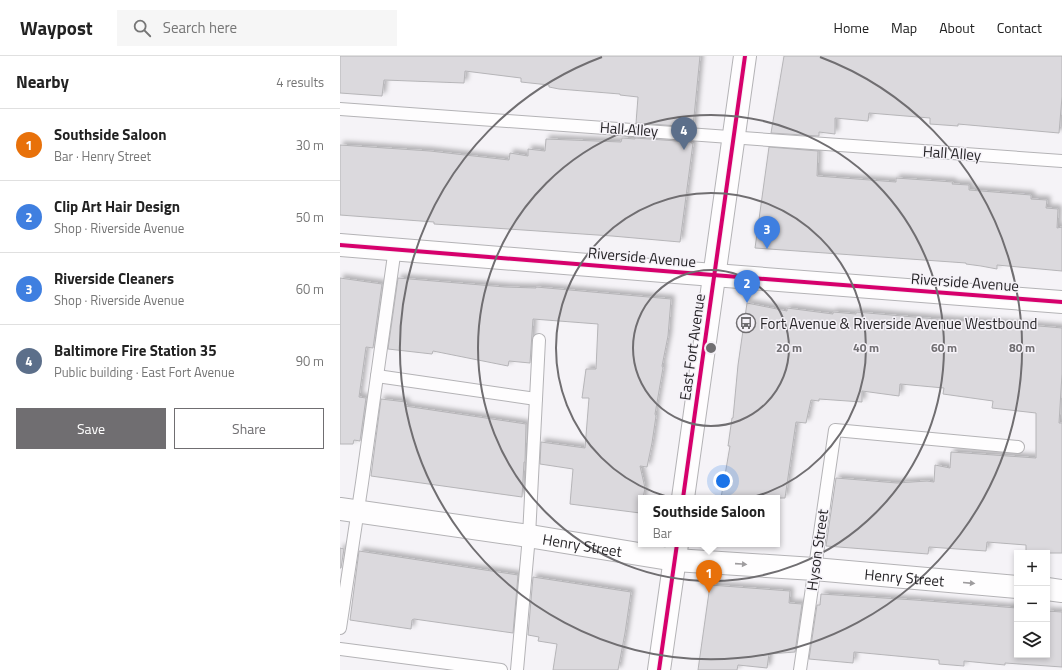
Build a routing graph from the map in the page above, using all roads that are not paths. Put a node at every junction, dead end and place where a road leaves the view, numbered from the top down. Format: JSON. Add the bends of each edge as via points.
{"nodes":[{"id":1,"x":745,"y":56,"type":"edge"},
{"id":2,"x":340,"y":109,"type":"edge"},
{"id":3,"x":734,"y":137,"type":"junction"},
{"id":4,"x":1062,"y":161,"type":"edge"},
{"id":5,"x":340,"y":245,"type":"edge"},
{"id":6,"x":395,"y":248,"type":"junction"},
{"id":7,"x":715,"y":275,"type":"junction"},
{"id":8,"x":1062,"y":302,"type":"edge"},
{"id":9,"x":539,"y":340,"type":"dead end"},
{"id":10,"x":377,"y":376,"type":"junction"},
{"id":11,"x":536,"y":399,"type":"junction"},
{"id":12,"x":1018,"y":447,"type":"dead end"},
{"id":13,"x":683,"y":495,"type":"edge"},
{"id":14,"x":349,"y":510,"type":"edge"},
{"id":15,"x":529,"y":536,"type":"junction"},
{"id":16,"x":676,"y":552,"type":"edge"},
{"id":17,"x":814,"y":569,"type":"junction"},
{"id":18,"x":1014,"y":587,"type":"edge"},
{"id":19,"x":1050,"y":589,"type":"edge"},
{"id":20,"x":1062,"y":590,"type":"edge"},
{"id":21,"x":340,"y":628,"type":"edge"},
{"id":22,"x":340,"y":649,"type":"edge"},
{"id":23,"x":501,"y":670,"type":"edge"},
{"id":24,"x":517,"y":670,"type":"edge"},
{"id":25,"x":659,"y":670,"type":"edge"},
{"id":26,"x":800,"y":670,"type":"edge"}],
"edges":[{"from":1,"to":3,"type":"street","name":"East Fort Avenue"},
{"from":2,"to":3,"type":"lane","name":"Hall Alley"},
{"from":3,"to":4,"type":"lane","name":"Hall Alley"},
{"from":3,"to":7,"type":"street","name":"East Fort Avenue"},
{"from":5,"to":6,"type":"street","name":"Riverside Avenue"},
{"from":6,"to":7,"type":"street","name":"Riverside Avenue"},
{"from":6,"to":10,"type":"lane"},
{"from":7,"to":8,"type":"street","name":"Riverside Avenue"},
{"from":7,"to":13,"type":"street","name":"East Fort Avenue"},
{"from":9,"to":11,"type":"lane"},
{"from":10,"to":11,"type":"lane"},
{"from":10,"to":14,"type":"lane"},
{"from":11,"to":15,"type":"lane"},
{"from":12,"to":17,"type":"lane","name":"Hyson Street","via":[[835,430]]},
{"from":14,"to":15,"type":"street","name":"Henry Street"},
{"from":14,"to":21,"type":"lane"},
{"from":15,"to":16,"type":"street","name":"Henry Street"},
{"from":15,"to":24,"type":"lane"},
{"from":16,"to":17,"type":"street","name":"Henry Street","one_way":true},
{"from":16,"to":25,"type":"street"},
{"from":17,"to":18,"type":"street","name":"Henry Street","one_way":true},
{"from":17,"to":26,"type":"lane","name":"Hyson Street"},
{"from":19,"to":20,"type":"street"},
{"from":22,"to":23,"type":"lane"}]}
